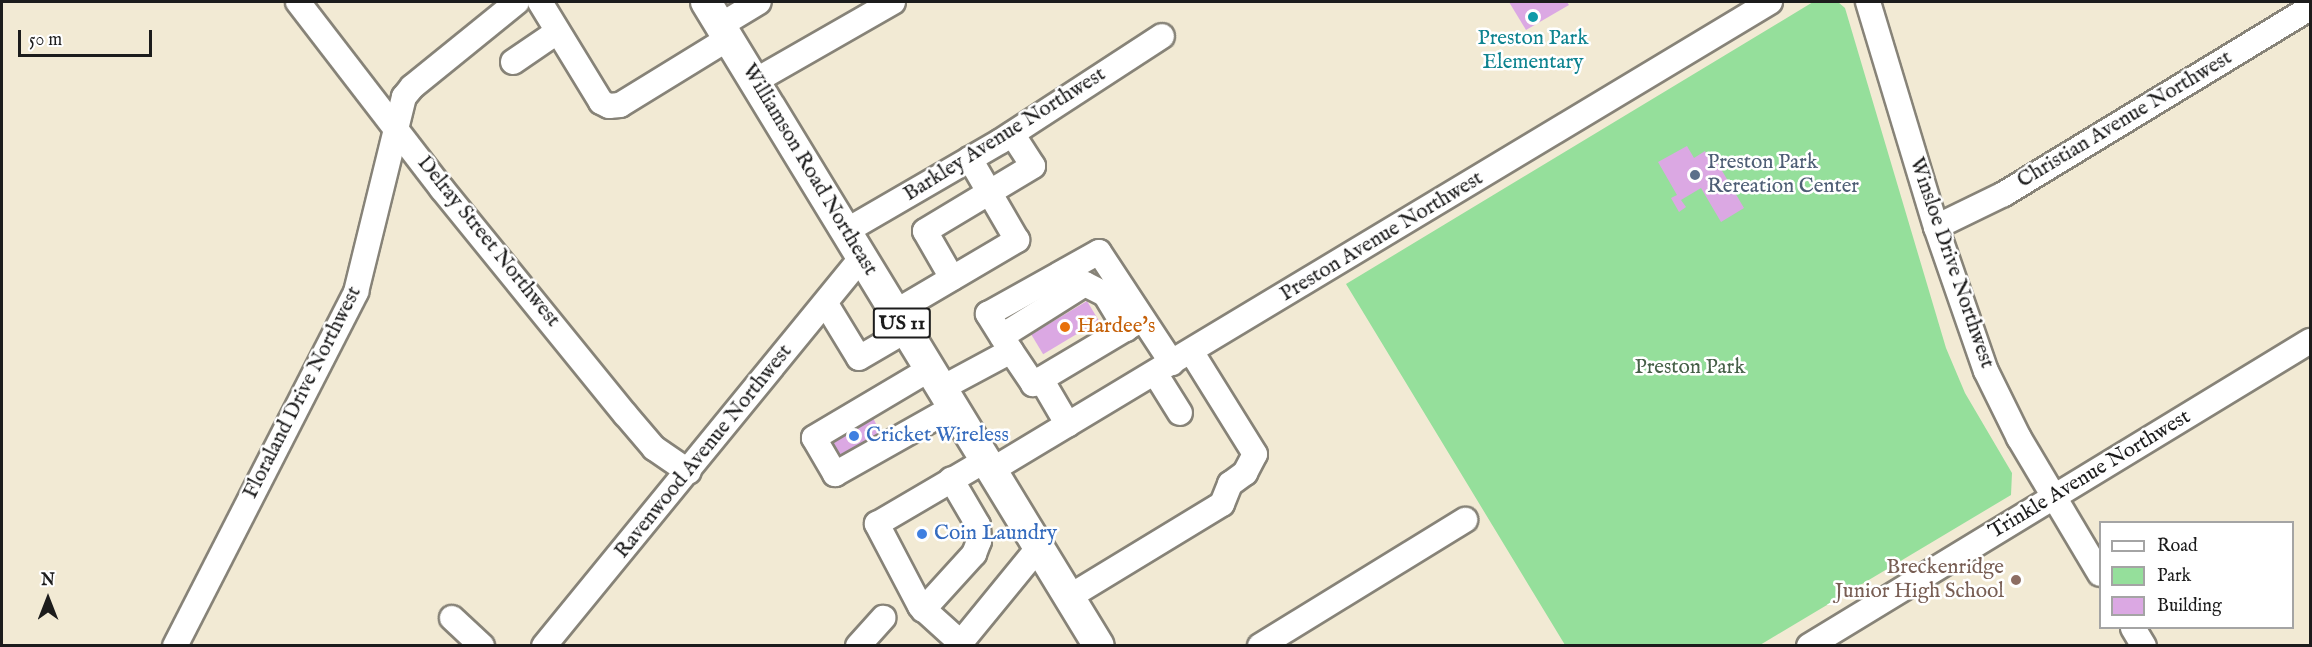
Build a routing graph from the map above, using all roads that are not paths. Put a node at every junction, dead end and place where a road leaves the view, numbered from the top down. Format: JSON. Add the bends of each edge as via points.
{"nodes":[{"id":1,"x":298,"y":2,"type":"edge"},
{"id":2,"x":517,"y":2,"type":"edge"},
{"id":3,"x":540,"y":2,"type":"edge"},
{"id":4,"x":759,"y":2,"type":"edge"},
{"id":5,"x":893,"y":2,"type":"edge"},
{"id":6,"x":1868,"y":2,"type":"edge"},
{"id":7,"x":1756,"y":5,"type":"edge"},
{"id":8,"x":2310,"y":8,"type":"edge"},
{"id":9,"x":718,"y":22,"type":"edge"},
{"id":10,"x":557,"y":32,"type":"junction"},
{"id":11,"x":1162,"y":36,"type":"dead end"},
{"id":12,"x":513,"y":62,"type":"dead end"},
{"id":13,"x":755,"y":81,"type":"junction"},
{"id":14,"x":396,"y":128,"type":"junction"},
{"id":15,"x":1012,"y":134,"type":"junction"},
{"id":16,"x":970,"y":159,"type":"junction"},
{"id":17,"x":989,"y":192,"type":"junction"},
{"id":18,"x":1936,"y":227,"type":"junction"},
{"id":19,"x":846,"y":231,"type":"junction"},
{"id":20,"x":862,"y":257,"type":"junction"},
{"id":21,"x":952,"y":278,"type":"junction"},
{"id":22,"x":826,"y":304,"type":"junction"},
{"id":23,"x":901,"y":321,"type":"junction"},
{"id":24,"x":1134,"y":324,"type":"junction"},
{"id":25,"x":2310,"y":341,"type":"edge"},
{"id":26,"x":1006,"y":343,"type":"junction"},
{"id":27,"x":1173,"y":362,"type":"junction"},
{"id":28,"x":1041,"y":379,"type":"junction"},
{"id":29,"x":942,"y":388,"type":"junction"},
{"id":30,"x":1180,"y":413,"type":"dead end"},
{"id":31,"x":1068,"y":425,"type":"junction"},
{"id":32,"x":989,"y":465,"type":"junction"},
{"id":33,"x":689,"y":472,"type":"junction"},
{"id":34,"x":951,"y":479,"type":"junction"},
{"id":35,"x":2054,"y":496,"type":"junction"},
{"id":36,"x":1465,"y":520,"type":"dead end"},
{"id":37,"x":1039,"y":547,"type":"junction"},
{"id":38,"x":2099,"y":572,"type":"edge"},
{"id":39,"x":1069,"y":597,"type":"junction"},
{"id":40,"x":923,"y":610,"type":"junction"},
{"id":41,"x":452,"y":618,"type":"dead end"},
{"id":42,"x":883,"y":618,"type":"dead end"},
{"id":43,"x":2134,"y":629,"type":"edge"},
{"id":44,"x":1274,"y":642,"type":"edge"},
{"id":45,"x":959,"y":644,"type":"edge"},
{"id":46,"x":175,"y":645,"type":"edge"},
{"id":47,"x":482,"y":645,"type":"edge"},
{"id":48,"x":544,"y":645,"type":"edge"},
{"id":49,"x":858,"y":645,"type":"edge"},
{"id":50,"x":1099,"y":645,"type":"edge"},
{"id":51,"x":1809,"y":645,"type":"edge"},
{"id":52,"x":2144,"y":645,"type":"edge"}],
"edges":[{"from":1,"to":14,"type":"street","name":"Delray Street Northwest"},
{"from":2,"to":14,"type":"street","name":"Floraland Drive Northwest","via":[[412,87],[404,98]]},
{"from":3,"to":10,"type":"street"},
{"from":4,"to":9,"type":"street"},
{"from":5,"to":13,"type":"street"},
{"from":6,"to":18,"type":"street","name":"Winsloe Drive Northwest"},
{"from":7,"to":27,"type":"street","name":"Preston Avenue Northwest"},
{"from":8,"to":18,"type":"street","name":"Christian Avenue Northwest","via":[[2004,194]]},
{"from":9,"to":10,"type":"street","via":[[620,105],[609,106],[601,102]]},
{"from":9,"to":13,"type":"main road","name":"Williamson Road Northeast","number":"US 11"},
{"from":10,"to":12,"type":"street"},
{"from":11,"to":15,"type":"street","name":"Barkley Avenue Northwest"},
{"from":13,"to":19,"type":"main road","name":"Williamson Road Northeast","number":"US 11"},
{"from":14,"to":33,"type":"street","name":"Delray Street Northwest","via":[[654,448]]},
{"from":14,"to":46,"type":"street","name":"Floraland Drive Northwest","via":[[356,292]]},
{"from":15,"to":16,"type":"street","name":"Barkley Avenue Northwest"},
{"from":15,"to":17,"type":"street","via":[[1033,166]]},
{"from":16,"to":17,"type":"street"},
{"from":16,"to":19,"type":"street","name":"Barkley Avenue Northwest"},
{"from":17,"to":21,"type":"street","via":[[925,231]]},
{"from":17,"to":21,"type":"street","via":[[1017,240]]},
{"from":18,"to":35,"type":"street","name":"Winsloe Drive Northwest","via":[[1986,372]]},
{"from":19,"to":20,"type":"main road","name":"Williamson Road Northeast","number":"US 11"},
{"from":20,"to":22,"type":"street","name":"Ravenwood Avenue Northwest"},
{"from":20,"to":23,"type":"main road","name":"Williamson Road Northeast","number":"US 11"},
{"from":21,"to":23,"type":"street"},
{"from":22,"to":23,"type":"street","via":[[863,365]]},
{"from":22,"to":33,"type":"street","name":"Ravenwood Avenue Northwest"},
{"from":23,"to":29,"type":"main road","name":"Williamson Road Northeast","number":"US 11"},
{"from":24,"to":26,"type":"street","via":[[1105,294],[1085,284]]},
{"from":24,"to":26,"type":"street","via":[[1099,252],[988,314]]},
{"from":24,"to":27,"type":"street"},
{"from":24,"to":28,"type":"street"},
{"from":25,"to":35,"type":"street","name":"Trinkle Avenue Northwest"},
{"from":26,"to":28,"type":"street","via":[[1033,384]]},
{"from":26,"to":29,"type":"street"},
{"from":27,"to":30,"type":"street"},
{"from":27,"to":31,"type":"street","name":"Preston Avenue Northwest"},
{"from":27,"to":39,"type":"street","via":[[1255,454],[1245,473],[1230,484],[1222,504]]},
{"from":28,"to":31,"type":"street"},
{"from":29,"to":29,"type":"street","via":[[814,438],[835,474]]},
{"from":29,"to":32,"type":"main road","name":"Williamson Road Northeast","number":"US 11"},
{"from":31,"to":32,"type":"street","name":"Preston Avenue Northwest"},
{"from":32,"to":34,"type":"street","name":"Preston Avenue Northwest"},
{"from":32,"to":37,"type":"main road","name":"Williamson Road Northeast","number":"US 11"},
{"from":33,"to":48,"type":"street","name":"Ravenwood Avenue Northwest"},
{"from":34,"to":40,"type":"street","via":[[978,525],[979,540],[974,554]]},
{"from":34,"to":40,"type":"street","name":"Preston Avenue Northwest","via":[[877,524]]},
{"from":35,"to":38,"type":"street","name":"Winsloe Drive Northwest"},
{"from":35,"to":51,"type":"street","name":"Trinkle Avenue Northwest"},
{"from":36,"to":44,"type":"street"},
{"from":37,"to":39,"type":"main road","name":"Williamson Road Northeast","number":"US 11"},
{"from":37,"to":45,"type":"street"},
{"from":39,"to":50,"type":"main road","name":"Williamson Road Northeast","number":"US 11"},
{"from":40,"to":45,"type":"street"},
{"from":41,"to":47,"type":"street"},
{"from":42,"to":49,"type":"street"},
{"from":43,"to":52,"type":"street"}]}
